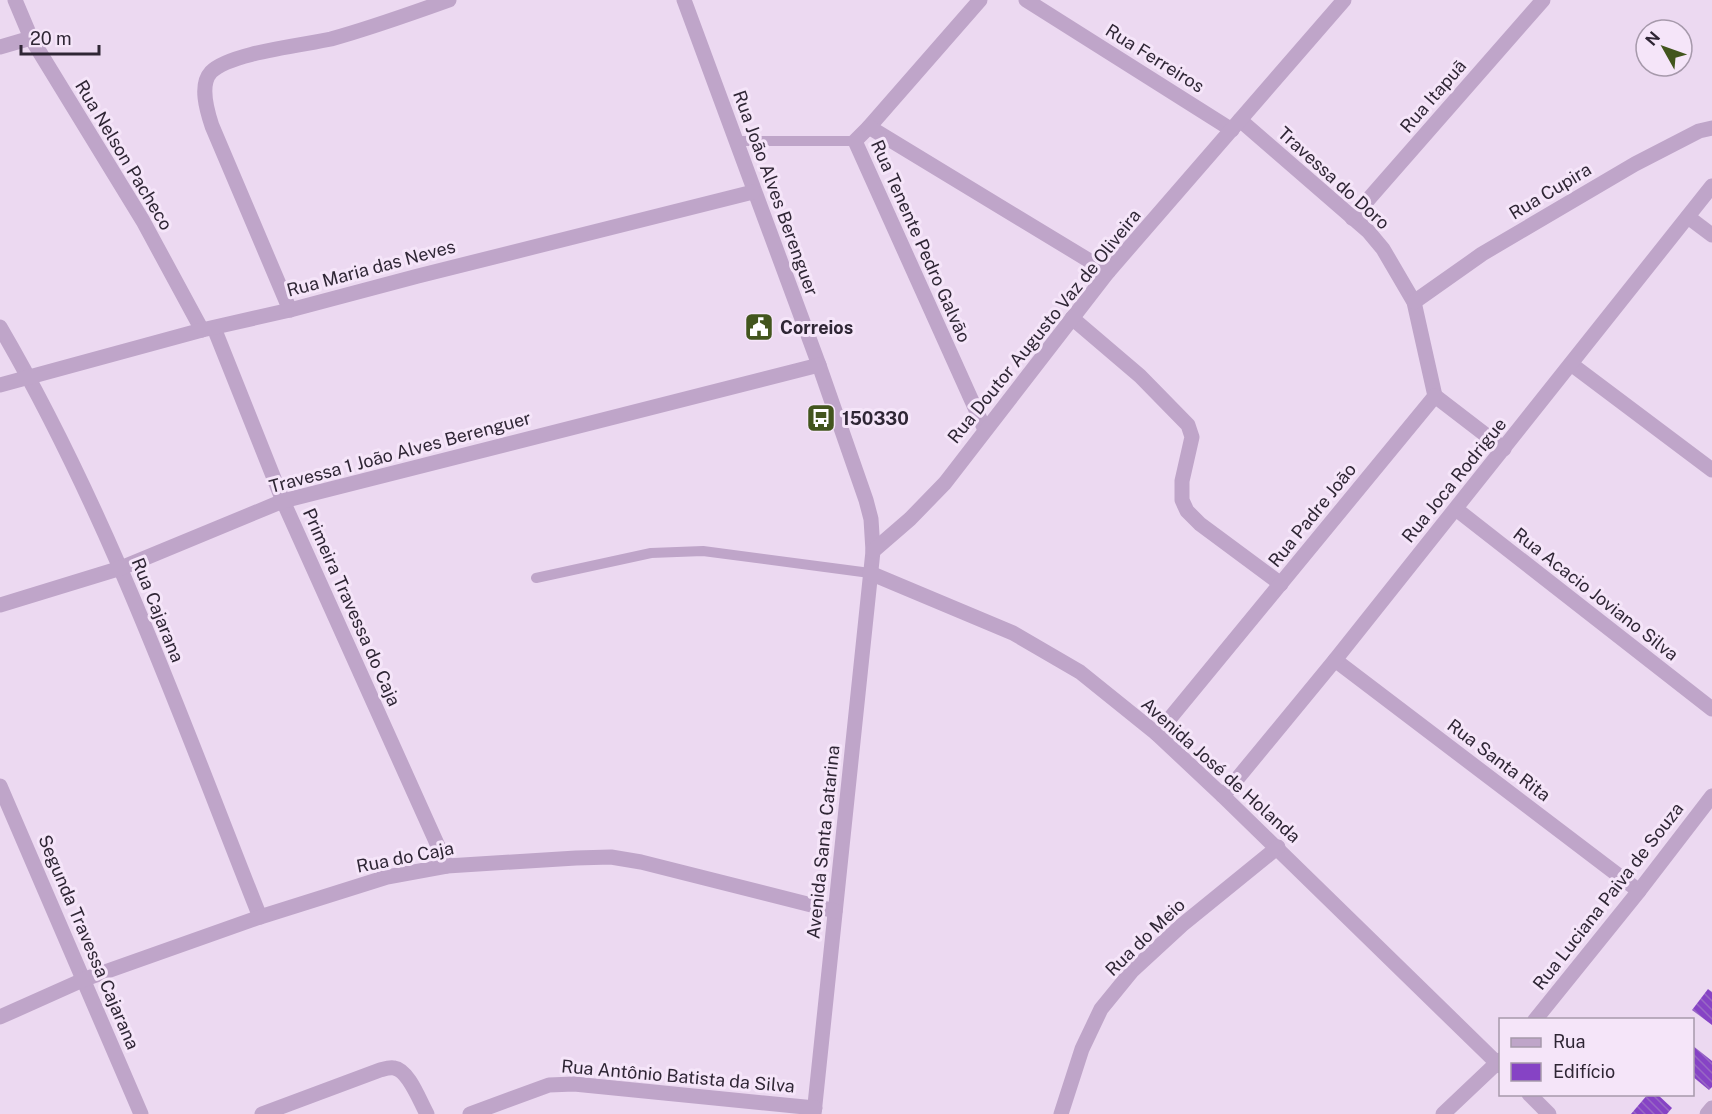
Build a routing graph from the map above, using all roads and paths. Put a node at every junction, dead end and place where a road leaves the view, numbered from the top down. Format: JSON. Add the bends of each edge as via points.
{"nodes":[{"id":1,"x":15,"y":0,"type":"edge"},
{"id":2,"x":449,"y":0,"type":"edge"},
{"id":3,"x":980,"y":0,"type":"edge"},
{"id":4,"x":1026,"y":0,"type":"edge"},
{"id":5,"x":1344,"y":0,"type":"edge"},
{"id":6,"x":1543,"y":0,"type":"edge"},
{"id":7,"x":689,"y":3,"type":"edge"},
{"id":8,"x":31,"y":38,"type":"junction"},
{"id":9,"x":0,"y":47,"type":"edge"},
{"id":10,"x":1236,"y":125,"type":"junction"},
{"id":11,"x":869,"y":127,"type":"junction"},
{"id":12,"x":1712,"y":128,"type":"edge"},
{"id":13,"x":735,"y":141,"type":"junction"},
{"id":14,"x":855,"y":141,"type":"junction"},
{"id":15,"x":1712,"y":186,"type":"edge"},
{"id":16,"x":753,"y":192,"type":"junction"},
{"id":17,"x":1688,"y":217,"type":"junction"},
{"id":18,"x":1352,"y":218,"type":"junction"},
{"id":19,"x":1712,"y":235,"type":"edge"},
{"id":20,"x":1108,"y":272,"type":"junction"},
{"id":21,"x":1414,"y":302,"type":"junction"},
{"id":22,"x":290,"y":310,"type":"junction"},
{"id":23,"x":1072,"y":318,"type":"junction"},
{"id":24,"x":0,"y":327,"type":"edge"},
{"id":25,"x":208,"y":329,"type":"junction"},
{"id":26,"x":1571,"y":364,"type":"junction"},
{"id":27,"x":819,"y":365,"type":"junction"},
{"id":28,"x":30,"y":377,"type":"junction"},
{"id":29,"x":0,"y":385,"type":"edge"},
{"id":30,"x":1435,"y":396,"type":"junction"},
{"id":31,"x":985,"y":430,"type":"junction"},
{"id":32,"x":1504,"y":448,"type":"junction"},
{"id":33,"x":1712,"y":470,"type":"edge"},
{"id":34,"x":282,"y":501,"type":"junction"},
{"id":35,"x":1456,"y":509,"type":"junction"},
{"id":36,"x":873,"y":551,"type":"junction"},
{"id":37,"x":121,"y":568,"type":"junction"},
{"id":38,"x":870,"y":573,"type":"junction"},
{"id":39,"x":536,"y":578,"type":"dead end"},
{"id":40,"x":1281,"y":584,"type":"junction"},
{"id":41,"x":0,"y":605,"type":"edge"},
{"id":42,"x":1335,"y":660,"type":"junction"},
{"id":43,"x":1712,"y":709,"type":"edge"},
{"id":44,"x":1157,"y":734,"type":"junction"},
{"id":45,"x":0,"y":786,"type":"edge"},
{"id":46,"x":1223,"y":796,"type":"junction"},
{"id":47,"x":1712,"y":796,"type":"edge"},
{"id":48,"x":1707,"y":814,"type":"edge"},
{"id":49,"x":1278,"y":847,"type":"junction"},
{"id":50,"x":447,"y":866,"type":"junction"},
{"id":51,"x":1639,"y":891,"type":"junction"},
{"id":52,"x":835,"y":911,"type":"junction"},
{"id":53,"x":260,"y":917,"type":"junction"},
{"id":54,"x":85,"y":979,"type":"junction"},
{"id":55,"x":0,"y":1017,"type":"edge"},
{"id":56,"x":1537,"y":1018,"type":"edge"},
{"id":57,"x":1499,"y":1063,"type":"edge"},
{"id":58,"x":1499,"y":1065,"type":"edge"},
{"id":59,"x":1530,"y":1096,"type":"edge"},
{"id":60,"x":1712,"y":1108,"type":"edge"},
{"id":61,"x":815,"y":1111,"type":"edge"},
{"id":62,"x":141,"y":1114,"type":"edge"},
{"id":63,"x":262,"y":1114,"type":"edge"},
{"id":64,"x":427,"y":1114,"type":"edge"},
{"id":65,"x":470,"y":1114,"type":"edge"},
{"id":66,"x":1061,"y":1114,"type":"edge"},
{"id":67,"x":1443,"y":1114,"type":"edge"},
{"id":68,"x":1550,"y":1114,"type":"edge"},
{"id":69,"x":1707,"y":1114,"type":"edge"}],
"edges":[{"from":1,"to":8,"type":"street","name":"Rua Nelson Pacheco"},
{"from":2,"to":22,"type":"street","via":[[330,39],[258,53],[218,67],[207,80],[206,102],[212,126]]},
{"from":3,"to":11,"type":"street","name":"Rua Tenente Pedro Galvão"},
{"from":4,"to":10,"type":"street","name":"Rua Ferreiros"},
{"from":5,"to":10,"type":"street","name":"Rua Doutor Augusto Vaz de Oliveira"},
{"from":6,"to":18,"type":"street","name":"Rua Itapuã"},
{"from":7,"to":13,"type":"street","name":"Rua João Alves Berenguer"},
{"from":8,"to":9,"type":"street"},
{"from":8,"to":25,"type":"street","name":"Rua Nelson Pacheco"},
{"from":10,"to":18,"type":"street","name":"Travessa do Doro"},
{"from":10,"to":20,"type":"street","name":"Rua Doutor Augusto Vaz de Oliveira"},
{"from":11,"to":14,"type":"street","name":"Rua Tenente Pedro Galvão"},
{"from":11,"to":20,"type":"street"},
{"from":12,"to":21,"type":"street","name":"Rua Cupira","via":[[1635,164],[1482,254]]},
{"from":13,"to":14,"type":"lane"},
{"from":13,"to":16,"type":"street","name":"Rua João Alves Berenguer"},
{"from":14,"to":31,"type":"street","name":"Rua Tenente Pedro Galvão"},
{"from":15,"to":17,"type":"street","name":"Rua Joca Rodrigue"},
{"from":16,"to":22,"type":"street","name":"Rua Maria das Neves"},
{"from":16,"to":27,"type":"street","name":"Rua João Alves Berenguer"},
{"from":17,"to":19,"type":"street"},
{"from":17,"to":26,"type":"street","name":"Rua Joca Rodrigue"},
{"from":18,"to":21,"type":"street","name":"Travessa do Doro","via":[[1383,249]]},
{"from":20,"to":23,"type":"street","name":"Rua Doutor Augusto Vaz de Oliveira"},
{"from":21,"to":30,"type":"street"},
{"from":22,"to":25,"type":"street","name":"Rua Maria das Neves"},
{"from":23,"to":31,"type":"street","name":"Rua Doutor Augusto Vaz de Oliveira"},
{"from":23,"to":40,"type":"street","via":[[1140,376],[1188,425],[1192,437],[1182,481],[1182,500],[1187,511]]},
{"from":24,"to":28,"type":"street","name":"Rua Cajarana"},
{"from":25,"to":28,"type":"street","name":"Rua Maria das Neves"},
{"from":25,"to":34,"type":"street","name":"Primeira Travessa do Caja"},
{"from":26,"to":32,"type":"street","name":"Rua Joca Rodrigue"},
{"from":26,"to":33,"type":"street"},
{"from":27,"to":34,"type":"street","name":"Travessa 1 João Alves Berenguer"},
{"from":27,"to":36,"type":"street","name":"Rua João Alves Berenguer","via":[[866,500]]},
{"from":28,"to":29,"type":"street","name":"Rua Maria das Neves"},
{"from":28,"to":37,"type":"street","name":"Rua Cajarana"},
{"from":30,"to":32,"type":"street"},
{"from":30,"to":40,"type":"street","name":"Rua Padre João"},
{"from":31,"to":36,"type":"street","name":"Rua Doutor Augusto Vaz de Oliveira","via":[[945,483]]},
{"from":32,"to":35,"type":"street","name":"Rua Joca Rodrigue"},
{"from":34,"to":37,"type":"street","name":"Travessa 1 João Alves Berenguer"},
{"from":34,"to":50,"type":"street","name":"Primeira Travessa do Caja"},
{"from":35,"to":42,"type":"street","name":"Rua Joca Rodrigue"},
{"from":35,"to":43,"type":"street","name":"Rua Acacio Joviano Silva"},
{"from":36,"to":38,"type":"street","name":"Rua João Alves Berenguer"},
{"from":37,"to":41,"type":"street","name":"Travessa 1 João Alves Berenguer"},
{"from":37,"to":53,"type":"street","name":"Rua Cajarana"},
{"from":38,"to":39,"type":"lane","via":[[703,551],[651,553]]},
{"from":38,"to":44,"type":"street","name":"Avenida José de Holanda","via":[[1014,633],[1080,672]]},
{"from":38,"to":52,"type":"street","name":"Avenida Santa Catarina"},
{"from":40,"to":44,"type":"street","name":"Rua Padre João"},
{"from":42,"to":46,"type":"street","name":"Rua Joca Rodrigue"},
{"from":42,"to":51,"type":"street","name":"Rua Santa Rita"},
{"from":44,"to":46,"type":"street","name":"Avenida José de Holanda"},
{"from":45,"to":54,"type":"street","name":"Segunda Travessa Cajarana"},
{"from":46,"to":49,"type":"street","name":"Avenida José de Holanda"},
{"from":47,"to":48,"type":"street","name":"Rua Luciana Paiva de Souza"},
{"from":48,"to":51,"type":"street","name":"Rua Luciana Paiva de Souza"},
{"from":49,"to":57,"type":"street","name":"Avenida José de Holanda"},
{"from":49,"to":66,"type":"street","name":"Rua do Meio","via":[[1182,925],[1126,979],[1101,1010],[1082,1049]]},
{"from":50,"to":52,"type":"street","name":"Rua do Caja","via":[[611,857]]},
{"from":50,"to":53,"type":"street","name":"Rua do Caja","via":[[387,877]]},
{"from":51,"to":56,"type":"street","name":"Rua Luciana Paiva de Souza"},
{"from":52,"to":61,"type":"street","name":"Avenida Santa Catarina"},
{"from":53,"to":54,"type":"street","name":"Rua do Caja"},
{"from":54,"to":55,"type":"street","name":"Rua do Caja"},
{"from":54,"to":62,"type":"street","name":"Segunda Travessa Cajarana"},
{"from":58,"to":67,"type":"street"},
{"from":59,"to":68,"type":"street"},
{"from":60,"to":69,"type":"street"},
{"from":61,"to":65,"type":"street","name":"Rua Antônio Batista da Silva","via":[[574,1084],[549,1085]]},
{"from":63,"to":64,"type":"street","via":[[393,1067],[407,1077]]}]}
